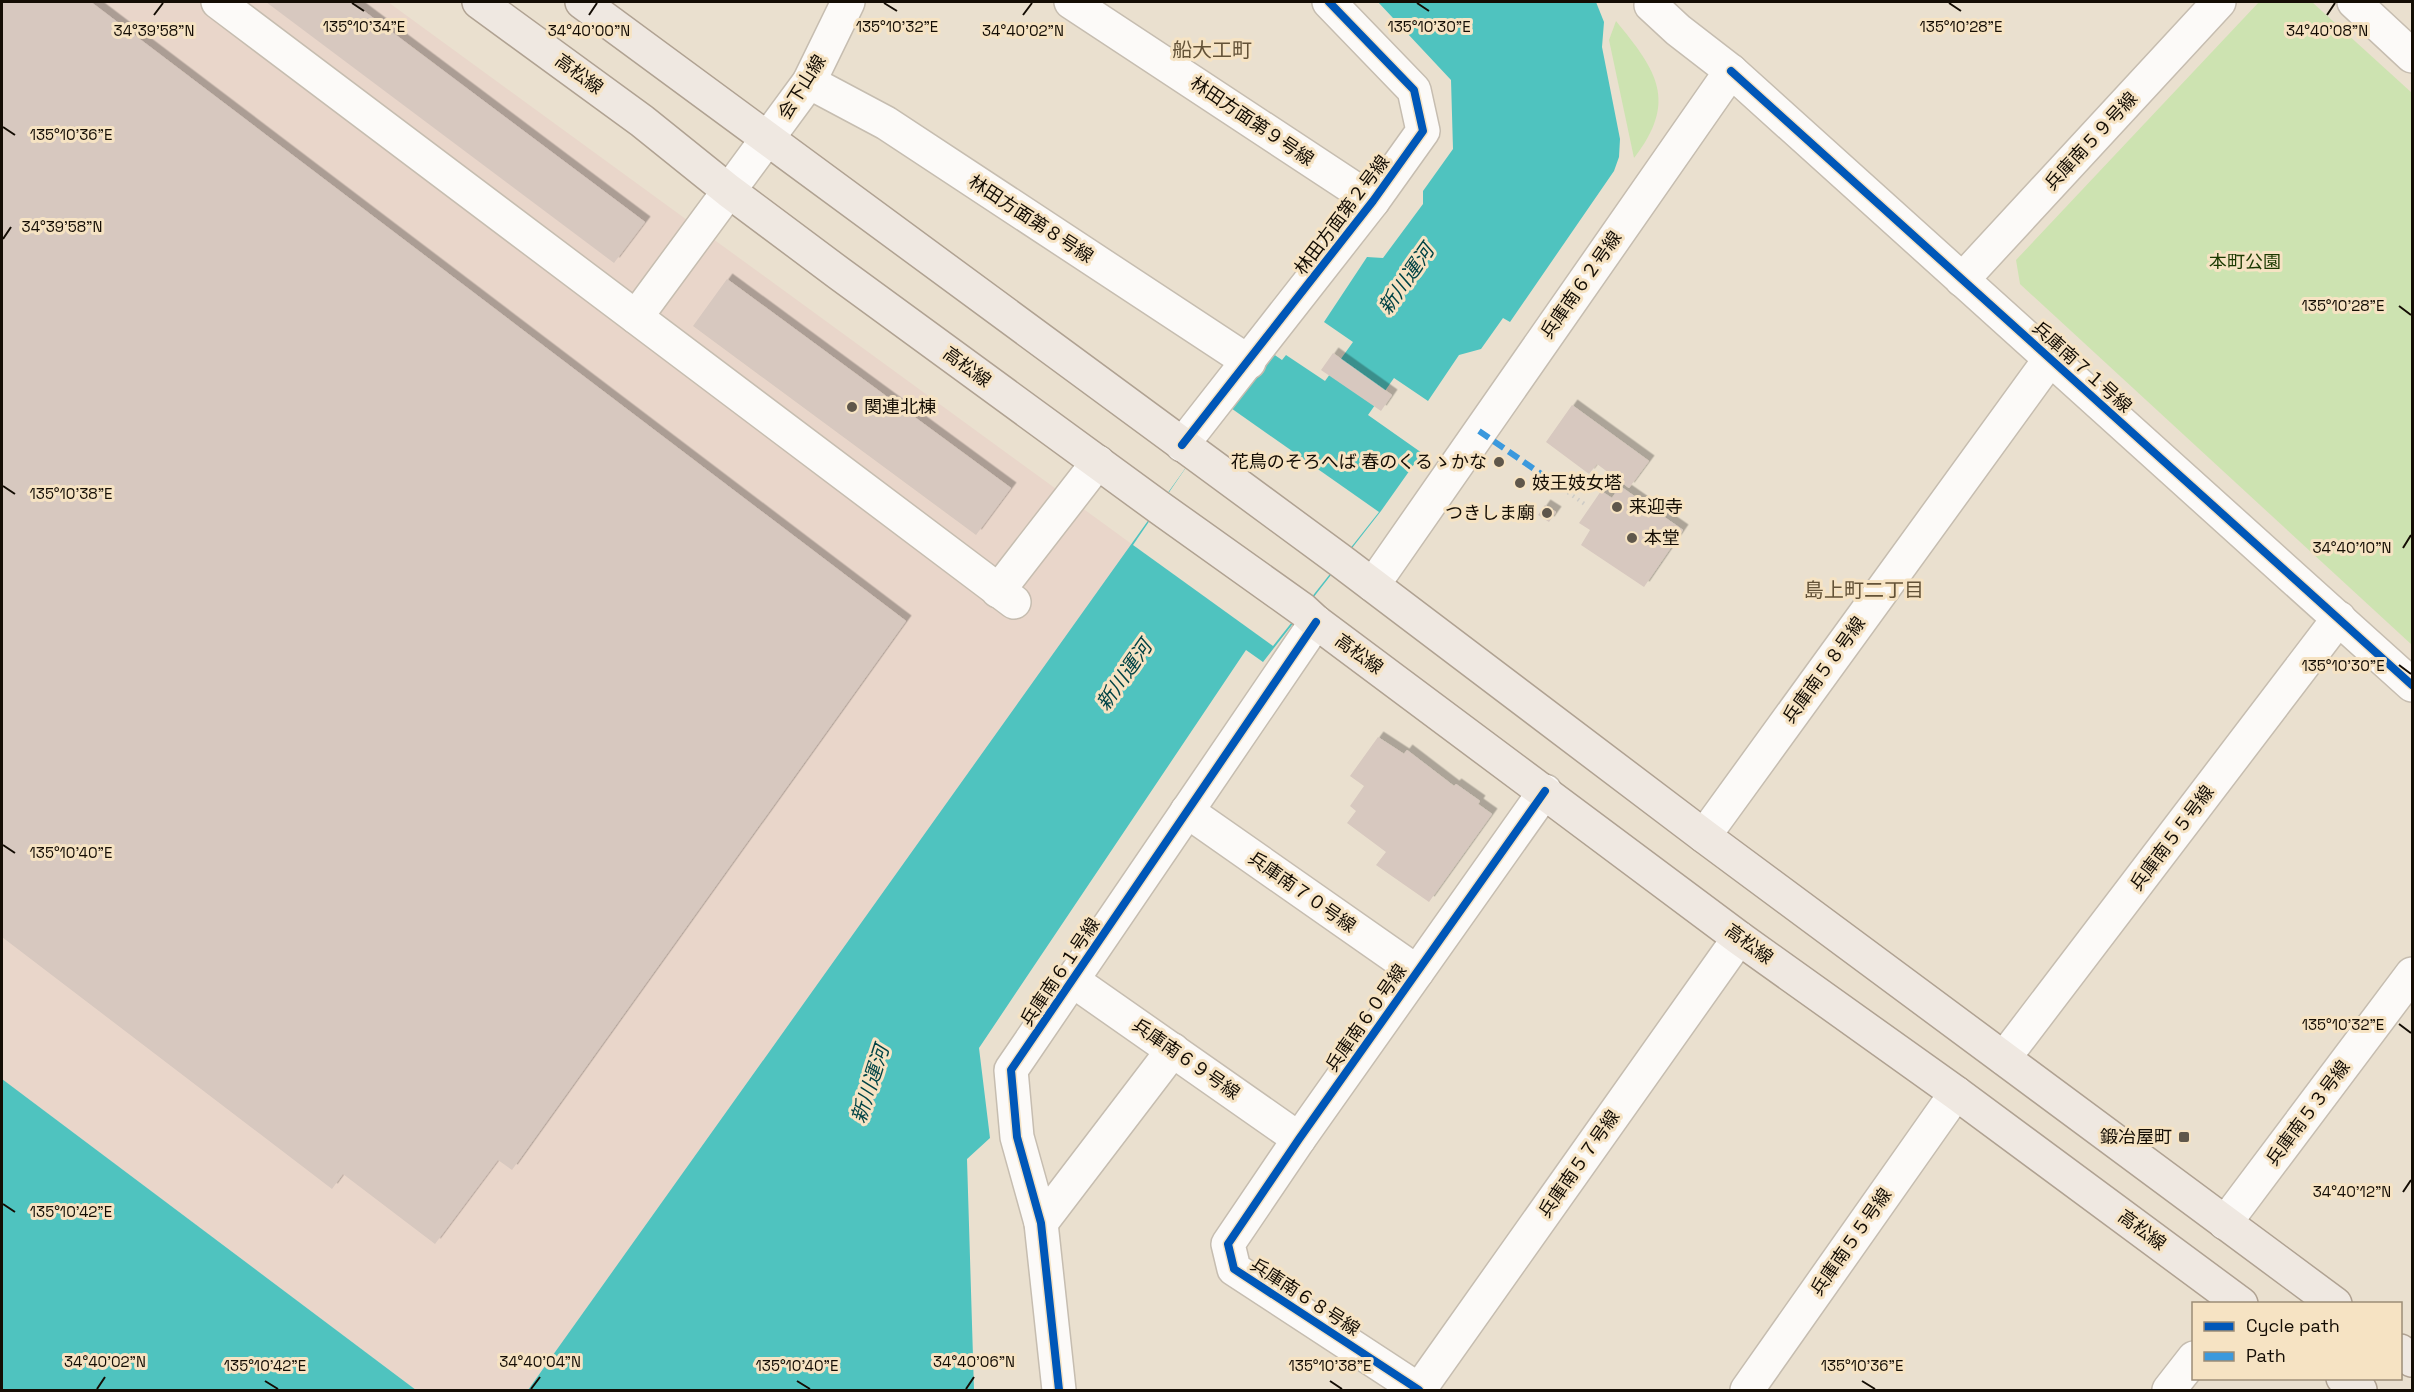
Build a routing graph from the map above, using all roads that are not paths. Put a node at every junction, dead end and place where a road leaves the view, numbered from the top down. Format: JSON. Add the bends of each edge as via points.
{"nodes":[{"id":1,"x":218,"y":2,"type":"edge"},
{"id":2,"x":479,"y":2,"type":"edge"},
{"id":3,"x":582,"y":2,"type":"edge"},
{"id":4,"x":848,"y":2,"type":"edge"},
{"id":5,"x":1071,"y":2,"type":"edge"},
{"id":6,"x":1329,"y":2,"type":"edge"},
{"id":7,"x":1652,"y":2,"type":"edge"},
{"id":8,"x":2219,"y":2,"type":"edge"},
{"id":9,"x":2354,"y":2,"type":"edge"},
{"id":10,"x":2412,"y":56,"type":"edge"},
{"id":11,"x":1731,"y":70,"type":"junction"},
{"id":12,"x":809,"y":82,"type":"junction"},
{"id":13,"x":768,"y":139,"type":"junction"},
{"id":14,"x":729,"y":191,"type":"junction"},
{"id":15,"x":1372,"y":201,"type":"junction"},
{"id":16,"x":1962,"y":280,"type":"junction"},
{"id":17,"x":636,"y":317,"type":"junction"},
{"id":18,"x":2050,"y":359,"type":"junction"},
{"id":19,"x":1249,"y":362,"type":"junction"},
{"id":20,"x":1189,"y":450,"type":"junction"},
{"id":21,"x":1098,"y":462,"type":"junction"},
{"id":22,"x":1372,"y":585,"type":"junction"},
{"id":23,"x":1310,"y":616,"type":"junction"},
{"id":24,"x":2339,"y":618,"type":"junction"},
{"id":25,"x":2412,"y":685,"type":"edge"},
{"id":26,"x":1545,"y":791,"type":"junction"},
{"id":27,"x":1187,"y":811,"type":"junction"},
{"id":28,"x":1704,"y":836,"type":"junction"},
{"id":29,"x":1739,"y":938,"type":"junction"},
{"id":30,"x":1417,"y":972,"type":"junction"},
{"id":31,"x":2412,"y":974,"type":"edge"},
{"id":32,"x":1072,"y":980,"type":"junction"},
{"id":33,"x":1173,"y":1050,"type":"junction"},
{"id":34,"x":2004,"y":1058,"type":"junction"},
{"id":35,"x":1956,"y":1093,"type":"junction"},
{"id":36,"x":1299,"y":1139,"type":"junction"},
{"id":37,"x":1041,"y":1223,"type":"junction"},
{"id":38,"x":2226,"y":1223,"type":"junction"},
{"id":39,"x":1234,"y":1269,"type":"joint"},
{"id":40,"x":2237,"y":1302,"type":"edge"},
{"id":41,"x":2332,"y":1302,"type":"edge"},
{"id":42,"x":2192,"y":1359,"type":"edge"},
{"id":43,"x":2346,"y":1380,"type":"edge"},
{"id":44,"x":1059,"y":1390,"type":"edge"},
{"id":45,"x":1419,"y":1390,"type":"edge"},
{"id":46,"x":1747,"y":1390,"type":"edge"},
{"id":47,"x":2169,"y":1390,"type":"edge"},
{"id":48,"x":2360,"y":1390,"type":"edge"}],
"edges":[{"from":1,"to":17,"type":"street"},
{"from":2,"to":14,"type":"main road","name":"高松線","via":[[642,121]]},
{"from":3,"to":13,"type":"main road"},
{"from":4,"to":12,"type":"street","name":"会下山線"},
{"from":5,"to":15,"type":"street","name":"林田方面第９号線"},
{"from":6,"to":15,"type":"street","name":"林田方面第２号線","via":[[1414,90],[1423,131]]},
{"from":7,"to":11,"type":"street","via":[[1678,30]]},
{"from":8,"to":16,"type":"street","name":"兵庫南５９号線"},
{"from":9,"to":10,"type":"street"},
{"from":11,"to":16,"type":"street","name":"兵庫南７１号線"},
{"from":11,"to":22,"type":"street","name":"兵庫南６２号線"},
{"from":12,"to":13,"type":"street","name":"会下山線"},
{"from":12,"to":19,"type":"street","name":"林田方面第８号線","via":[[886,123]]},
{"from":13,"to":14,"type":"street","name":"会下山線"},
{"from":13,"to":20,"type":"main road"},
{"from":14,"to":17,"type":"street","name":"会下山線"},
{"from":14,"to":21,"type":"main road","name":"高松線"},
{"from":15,"to":19,"type":"street","name":"林田方面第２号線"},
{"from":16,"to":18,"type":"street","name":"兵庫南７１号線"},
{"from":17,"to":21,"type":"street","via":[[1006,596]]},
{"from":18,"to":24,"type":"street","name":"兵庫南７１号線"},
{"from":18,"to":28,"type":"street","name":"兵庫南５８号線"},
{"from":19,"to":20,"type":"street","name":"林田方面第２号線"},
{"from":20,"to":22,"type":"main road"},
{"from":21,"to":23,"type":"main road","name":"高松線"},
{"from":22,"to":28,"type":"main road"},
{"from":23,"to":26,"type":"main road","name":"高松線"},
{"from":23,"to":27,"type":"street","name":"兵庫南６１号線"},
{"from":24,"to":25,"type":"street","name":"兵庫南７１号線"},
{"from":24,"to":34,"type":"street","name":"兵庫南５５号線"},
{"from":26,"to":29,"type":"main road","name":"高松線"},
{"from":26,"to":30,"type":"street","name":"兵庫南６０号線"},
{"from":27,"to":30,"type":"street","name":"兵庫南７０号線"},
{"from":27,"to":32,"type":"street","name":"兵庫南６１号線"},
{"from":28,"to":34,"type":"main road"},
{"from":29,"to":35,"type":"main road","name":"高松線"},
{"from":29,"to":45,"type":"street","name":"兵庫南５７号線"},
{"from":30,"to":36,"type":"street","name":"兵庫南６０号線"},
{"from":31,"to":38,"type":"street","name":"兵庫南５３号線"},
{"from":32,"to":33,"type":"street","name":"兵庫南６９号線"},
{"from":32,"to":37,"type":"street","name":"兵庫南６１号線","via":[[1011,1070],[1017,1137]]},
{"from":33,"to":36,"type":"street","name":"兵庫南６９号線"},
{"from":33,"to":37,"type":"street"},
{"from":34,"to":38,"type":"main road"},
{"from":35,"to":40,"type":"main road","name":"高松線"},
{"from":35,"to":46,"type":"street","name":"兵庫南５５号線"},
{"from":36,"to":39,"type":"street","name":"兵庫南６０号線","via":[[1228,1244]]},
{"from":37,"to":44,"type":"street","name":"兵庫南６１号線"},
{"from":38,"to":41,"type":"main road"},
{"from":39,"to":45,"type":"street","name":"兵庫南６８号線"},
{"from":42,"to":47,"type":"street"},
{"from":43,"to":48,"type":"main road"}]}
